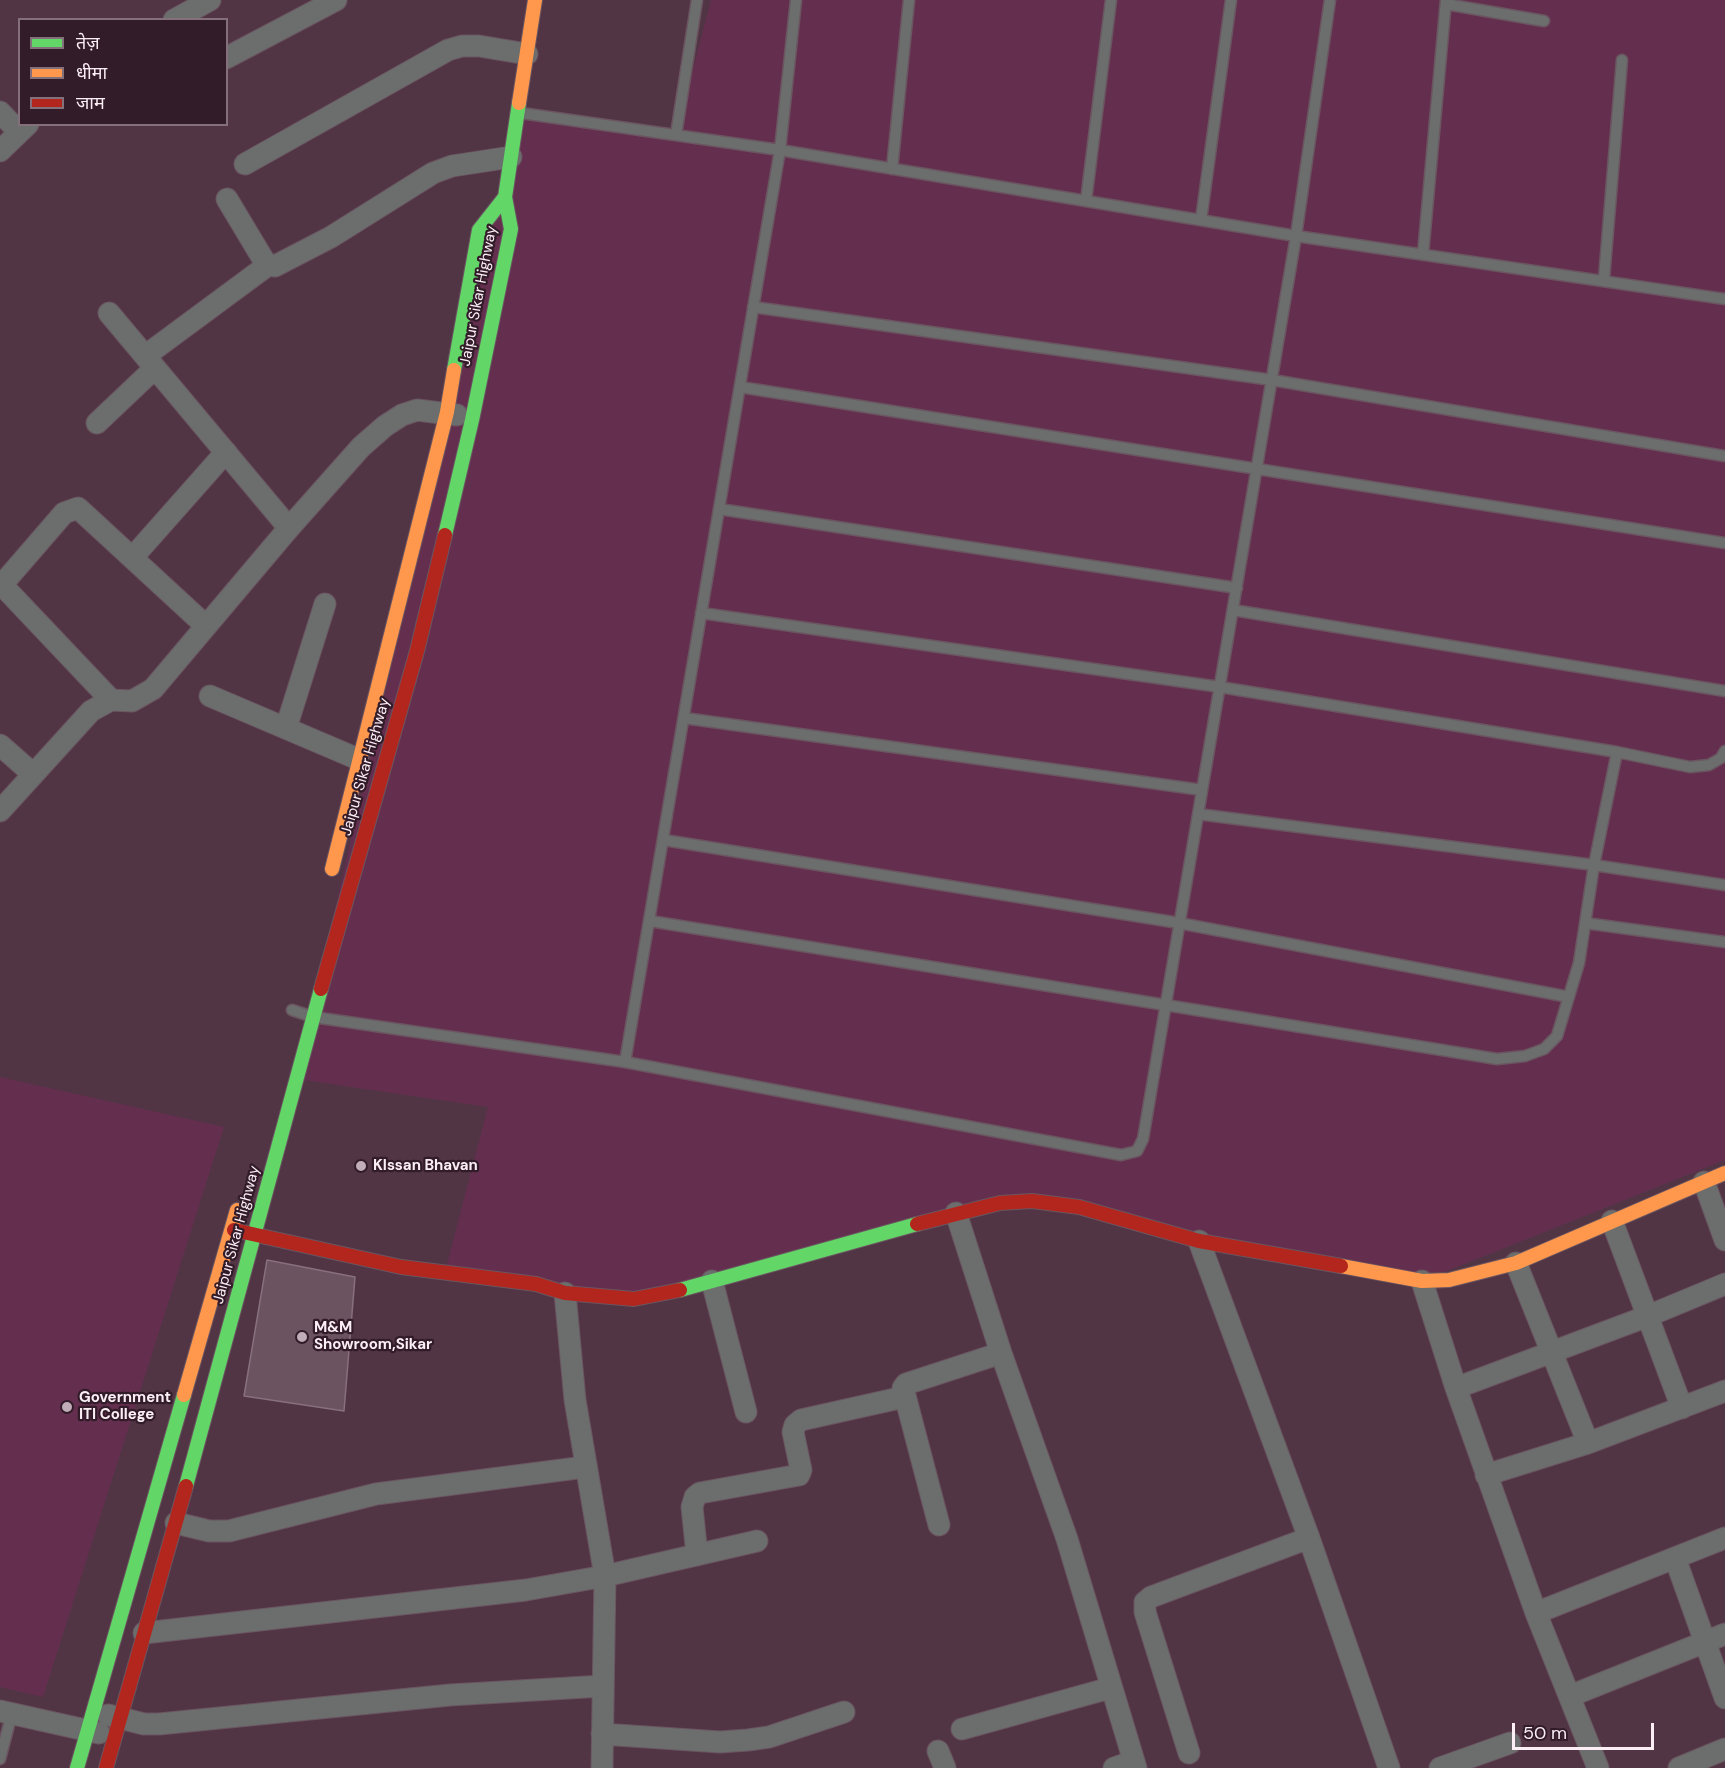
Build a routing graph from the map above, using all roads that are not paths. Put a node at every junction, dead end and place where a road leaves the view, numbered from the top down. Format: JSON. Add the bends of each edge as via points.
{"nodes":[{"id":1,"x":210,"y":0,"type":"edge"},
{"id":2,"x":336,"y":0,"type":"edge"},
{"id":3,"x":535,"y":0,"type":"edge"},
{"id":4,"x":697,"y":0,"type":"edge"},
{"id":5,"x":796,"y":0,"type":"edge"},
{"id":6,"x":909,"y":0,"type":"edge"},
{"id":7,"x":1111,"y":0,"type":"edge"},
{"id":8,"x":1231,"y":0,"type":"edge"},
{"id":9,"x":1329,"y":0,"type":"edge"},
{"id":10,"x":1446,"y":2,"type":"edge"},
{"id":11,"x":179,"y":18,"type":"edge"},
{"id":12,"x":1544,"y":21,"type":"dead end"},
{"id":13,"x":527,"y":54,"type":"junction"},
{"id":14,"x":228,"y":57,"type":"edge"},
{"id":15,"x":1622,"y":60,"type":"dead end"},
{"id":16,"x":0,"y":112,"type":"edge"},
{"id":17,"x":518,"y":112,"type":"junction"},
{"id":18,"x":18,"y":124,"type":"edge"},
{"id":19,"x":24,"y":128,"type":"edge"},
{"id":20,"x":676,"y":135,"type":"junction"},
{"id":21,"x":780,"y":150,"type":"junction"},
{"id":22,"x":0,"y":151,"type":"edge"},
{"id":23,"x":511,"y":157,"type":"junction"},
{"id":24,"x":245,"y":164,"type":"dead end"},
{"id":25,"x":892,"y":169,"type":"junction"},
{"id":26,"x":505,"y":197,"type":"junction"},
{"id":27,"x":227,"y":199,"type":"dead end"},
{"id":28,"x":1086,"y":201,"type":"junction"},
{"id":29,"x":1202,"y":220,"type":"junction"},
{"id":30,"x":1296,"y":236,"type":"junction"},
{"id":31,"x":1423,"y":255,"type":"junction"},
{"id":32,"x":268,"y":265,"type":"junction"},
{"id":33,"x":1604,"y":279,"type":"junction"},
{"id":34,"x":1725,"y":298,"type":"edge"},
{"id":35,"x":753,"y":308,"type":"junction"},
{"id":36,"x":109,"y":313,"type":"dead end"},
{"id":37,"x":150,"y":362,"type":"junction"},
{"id":38,"x":1272,"y":380,"type":"junction"},
{"id":39,"x":740,"y":387,"type":"junction"},
{"id":40,"x":447,"y":412,"type":"junction"},
{"id":41,"x":472,"y":420,"type":"junction"},
{"id":42,"x":97,"y":423,"type":"dead end"},
{"id":43,"x":226,"y":452,"type":"junction"},
{"id":44,"x":1725,"y":456,"type":"edge"},
{"id":45,"x":1257,"y":470,"type":"junction"},
{"id":46,"x":719,"y":509,"type":"junction"},
{"id":47,"x":289,"y":528,"type":"junction"},
{"id":48,"x":1725,"y":543,"type":"edge"},
{"id":49,"x":133,"y":557,"type":"junction"},
{"id":50,"x":1,"y":586,"type":"edge"},
{"id":51,"x":1237,"y":588,"type":"junction"},
{"id":52,"x":325,"y":604,"type":"dead end"},
{"id":53,"x":1233,"y":610,"type":"junction"},
{"id":54,"x":701,"y":613,"type":"junction"},
{"id":55,"x":206,"y":626,"type":"junction"},
{"id":56,"x":1220,"y":687,"type":"junction"},
{"id":57,"x":1725,"y":691,"type":"edge"},
{"id":58,"x":210,"y":696,"type":"dead end"},
{"id":59,"x":111,"y":700,"type":"junction"},
{"id":60,"x":684,"y":718,"type":"junction"},
{"id":61,"x":286,"y":728,"type":"junction"},
{"id":62,"x":0,"y":745,"type":"edge"},
{"id":63,"x":1725,"y":751,"type":"edge"},
{"id":64,"x":1617,"y":752,"type":"junction"},
{"id":65,"x":358,"y":759,"type":"junction"},
{"id":66,"x":33,"y":774,"type":"junction"},
{"id":67,"x":1202,"y":790,"type":"junction"},
{"id":68,"x":0,"y":811,"type":"edge"},
{"id":69,"x":1198,"y":814,"type":"junction"},
{"id":70,"x":664,"y":840,"type":"junction"},
{"id":71,"x":1594,"y":865,"type":"junction"},
{"id":72,"x":1725,"y":885,"type":"edge"},
{"id":73,"x":327,"y":886,"type":"dead end"},
{"id":74,"x":650,"y":921,"type":"junction"},
{"id":75,"x":1179,"y":923,"type":"junction"},
{"id":76,"x":1585,"y":923,"type":"junction"},
{"id":77,"x":1725,"y":942,"type":"edge"},
{"id":78,"x":1569,"y":997,"type":"junction"},
{"id":79,"x":1165,"y":1006,"type":"junction"},
{"id":80,"x":292,"y":1010,"type":"dead end"},
{"id":81,"x":313,"y":1017,"type":"junction"},
{"id":82,"x":625,"y":1062,"type":"junction"},
{"id":83,"x":1725,"y":1173,"type":"edge"},
{"id":84,"x":1704,"y":1182,"type":"junction"},
{"id":85,"x":241,"y":1195,"type":"dead end"},
{"id":86,"x":956,"y":1213,"type":"junction"},
{"id":87,"x":1612,"y":1221,"type":"junction"},
{"id":88,"x":232,"y":1230,"type":"junction"},
{"id":89,"x":253,"y":1236,"type":"junction"},
{"id":90,"x":1725,"y":1240,"type":"edge"},
{"id":91,"x":1198,"y":1241,"type":"junction"},
{"id":92,"x":1516,"y":1263,"type":"junction"},
{"id":93,"x":712,"y":1281,"type":"junction"},
{"id":94,"x":1422,"y":1281,"type":"junction"},
{"id":95,"x":1725,"y":1284,"type":"edge"},
{"id":96,"x":565,"y":1293,"type":"junction"},
{"id":97,"x":1648,"y":1316,"type":"junction"},
{"id":98,"x":1552,"y":1352,"type":"junction"},
{"id":99,"x":1001,"y":1353,"type":"junction"},
{"id":100,"x":1456,"y":1388,"type":"junction"},
{"id":101,"x":1725,"y":1391,"type":"edge"},
{"id":102,"x":904,"y":1397,"type":"junction"},
{"id":103,"x":1682,"y":1408,"type":"junction"},
{"id":104,"x":746,"y":1412,"type":"dead end"},
{"id":105,"x":1588,"y":1443,"type":"junction"},
{"id":106,"x":585,"y":1467,"type":"junction"},
{"id":107,"x":1486,"y":1475,"type":"junction"},
{"id":108,"x":176,"y":1523,"type":"junction"},
{"id":109,"x":939,"y":1525,"type":"dead end"},
{"id":110,"x":1309,"y":1538,"type":"junction"},
{"id":111,"x":1725,"y":1538,"type":"edge"},
{"id":112,"x":757,"y":1541,"type":"dead end"},
{"id":113,"x":697,"y":1555,"type":"junction"},
{"id":114,"x":1675,"y":1558,"type":"junction"},
{"id":115,"x":605,"y":1576,"type":"junction"},
{"id":116,"x":1536,"y":1614,"type":"junction"},
{"id":117,"x":144,"y":1634,"type":"junction"},
{"id":118,"x":1725,"y":1634,"type":"edge"},
{"id":119,"x":1704,"y":1642,"type":"junction"},
{"id":120,"x":603,"y":1686,"type":"junction"},
{"id":121,"x":1110,"y":1688,"type":"junction"},
{"id":122,"x":1570,"y":1696,"type":"junction"},
{"id":123,"x":1725,"y":1698,"type":"edge"},
{"id":124,"x":6,"y":1712,"type":"edge"},
{"id":125,"x":844,"y":1712,"type":"dead end"},
{"id":126,"x":90,"y":1720,"type":"junction"},
{"id":127,"x":117,"y":1728,"type":"junction"},
{"id":128,"x":962,"y":1729,"type":"dead end"},
{"id":129,"x":602,"y":1734,"type":"junction"},
{"id":130,"x":1510,"y":1743,"type":"dead end"},
{"id":131,"x":1725,"y":1749,"type":"edge"},
{"id":132,"x":1189,"y":1753,"type":"dead end"},
{"id":133,"x":0,"y":1758,"type":"edge"},
{"id":134,"x":1135,"y":1765,"type":"edge"},
{"id":135,"x":77,"y":1768,"type":"edge"},
{"id":136,"x":106,"y":1768,"type":"edge"},
{"id":137,"x":602,"y":1768,"type":"edge"},
{"id":138,"x":1114,"y":1768,"type":"edge"},
{"id":139,"x":1389,"y":1768,"type":"edge"},
{"id":140,"x":1440,"y":1768,"type":"edge"},
{"id":141,"x":1598,"y":1768,"type":"edge"},
{"id":142,"x":1679,"y":1768,"type":"edge"}],
"edges":[{"from":1,"to":11,"type":"street"},
{"from":2,"to":14,"type":"street"},
{"from":3,"to":13,"type":"main road"},
{"from":4,"to":20,"type":"lane"},
{"from":5,"to":21,"type":"lane"},
{"from":6,"to":25,"type":"lane"},
{"from":7,"to":28,"type":"lane"},
{"from":8,"to":29,"type":"lane"},
{"from":9,"to":30,"type":"lane"},
{"from":10,"to":12,"type":"lane"},
{"from":10,"to":31,"type":"lane"},
{"from":13,"to":17,"type":"main road"},
{"from":13,"to":24,"type":"street","via":[[479,46],[448,50]]},
{"from":15,"to":33,"type":"lane"},
{"from":16,"to":18,"type":"street"},
{"from":17,"to":20,"type":"lane"},
{"from":17,"to":23,"type":"main road"},
{"from":19,"to":22,"type":"street"},
{"from":20,"to":21,"type":"lane"},
{"from":21,"to":25,"type":"lane"},
{"from":21,"to":35,"type":"lane"},
{"from":23,"to":26,"type":"main road"},
{"from":23,"to":32,"type":"street","via":[[452,166],[433,173],[315,246],[282,264]]},
{"from":25,"to":28,"type":"lane"},
{"from":26,"to":40,"type":"main road","name":"Jaipur Sikar Highway","via":[[479,230]]},
{"from":26,"to":41,"type":"main road","name":"Jaipur Sikar Highway","via":[[511,229]]},
{"from":27,"to":32,"type":"street"},
{"from":28,"to":29,"type":"lane"},
{"from":29,"to":30,"type":"lane"},
{"from":30,"to":31,"type":"lane"},
{"from":30,"to":38,"type":"lane"},
{"from":31,"to":33,"type":"lane"},
{"from":32,"to":37,"type":"street"},
{"from":33,"to":34,"type":"lane"},
{"from":35,"to":38,"type":"lane"},
{"from":35,"to":39,"type":"lane"},
{"from":36,"to":37,"type":"street"},
{"from":37,"to":42,"type":"street"},
{"from":37,"to":43,"type":"street"},
{"from":38,"to":44,"type":"lane"},
{"from":38,"to":45,"type":"lane"},
{"from":39,"to":45,"type":"lane"},
{"from":39,"to":46,"type":"lane"},
{"from":40,"to":41,"type":"street"},
{"from":40,"to":47,"type":"street","via":[[417,410],[385,426],[361,447]]},
{"from":40,"to":65,"type":"main road","name":"Jaipur Sikar Highway"},
{"from":41,"to":81,"type":"main road","name":"Jaipur Sikar Highway","via":[[417,651]]},
{"from":43,"to":47,"type":"street"},
{"from":43,"to":49,"type":"street"},
{"from":45,"to":48,"type":"lane"},
{"from":45,"to":51,"type":"lane"},
{"from":46,"to":51,"type":"lane"},
{"from":46,"to":54,"type":"lane"},
{"from":47,"to":55,"type":"street"},
{"from":49,"to":50,"type":"street","via":[[84,512],[70,509]]},
{"from":49,"to":55,"type":"street"},
{"from":50,"to":59,"type":"street"},
{"from":51,"to":53,"type":"lane"},
{"from":52,"to":61,"type":"street"},
{"from":53,"to":56,"type":"lane"},
{"from":53,"to":57,"type":"lane"},
{"from":54,"to":56,"type":"lane"},
{"from":54,"to":60,"type":"lane"},
{"from":55,"to":59,"type":"street","via":[[153,689],[132,701]]},
{"from":56,"to":64,"type":"lane"},
{"from":56,"to":67,"type":"lane"},
{"from":58,"to":61,"type":"street"},
{"from":59,"to":66,"type":"street","via":[[91,711]]},
{"from":60,"to":67,"type":"lane"},
{"from":60,"to":70,"type":"lane"},
{"from":61,"to":65,"type":"street"},
{"from":62,"to":66,"type":"street"},
{"from":63,"to":64,"type":"lane","via":[[1709,765],[1690,767]]},
{"from":64,"to":71,"type":"lane"},
{"from":65,"to":73,"type":"main road","name":"Jaipur Sikar Highway"},
{"from":66,"to":68,"type":"street"},
{"from":67,"to":69,"type":"lane"},
{"from":69,"to":71,"type":"lane"},
{"from":69,"to":75,"type":"lane"},
{"from":70,"to":74,"type":"lane"},
{"from":70,"to":75,"type":"lane"},
{"from":71,"to":72,"type":"lane"},
{"from":71,"to":76,"type":"lane"},
{"from":74,"to":79,"type":"lane"},
{"from":74,"to":82,"type":"lane"},
{"from":75,"to":78,"type":"lane"},
{"from":75,"to":79,"type":"lane"},
{"from":76,"to":77,"type":"lane"},
{"from":76,"to":78,"type":"lane"},
{"from":78,"to":79,"type":"lane","via":[[1557,1036],[1544,1049],[1497,1059]]},
{"from":79,"to":82,"type":"lane","via":[[1143,1139],[1137,1151],[1121,1155]]},
{"from":80,"to":81,"type":"lane"},
{"from":81,"to":82,"type":"lane"},
{"from":81,"to":89,"type":"main road","name":"Jaipur Sikar Highway"},
{"from":83,"to":84,"type":"main road"},
{"from":84,"to":87,"type":"main road"},
{"from":84,"to":90,"type":"street"},
{"from":85,"to":88,"type":"main road","name":"Jaipur Sikar Highway"},
{"from":86,"to":91,"type":"main road","via":[[1000,1203],[1032,1201],[1079,1207]]},
{"from":86,"to":93,"type":"main road"},
{"from":86,"to":99,"type":"street"},
{"from":87,"to":92,"type":"main road"},
{"from":87,"to":97,"type":"street"},
{"from":88,"to":89,"type":"main road"},
{"from":88,"to":126,"type":"main road","name":"Jaipur Sikar Highway"},
{"from":89,"to":96,"type":"main road","via":[[401,1267],[536,1284]]},
{"from":89,"to":108,"type":"main road","name":"Jaipur Sikar Highway"},
{"from":91,"to":94,"type":"main road"},
{"from":91,"to":110,"type":"street"},
{"from":92,"to":94,"type":"main road","via":[[1449,1280]]},
{"from":92,"to":98,"type":"street"},
{"from":93,"to":96,"type":"main road","via":[[634,1299]]},
{"from":93,"to":104,"type":"street"},
{"from":94,"to":100,"type":"street"},
{"from":95,"to":97,"type":"street"},
{"from":96,"to":106,"type":"street"},
{"from":97,"to":98,"type":"street"},
{"from":97,"to":103,"type":"street"},
{"from":98,"to":100,"type":"street"},
{"from":98,"to":105,"type":"street"},
{"from":99,"to":102,"type":"street","via":[[906,1384]]},
{"from":99,"to":121,"type":"street","via":[[1067,1539]]},
{"from":100,"to":107,"type":"street"},
{"from":101,"to":103,"type":"street"},
{"from":102,"to":109,"type":"street"},
{"from":102,"to":113,"type":"street","via":[[801,1420],[793,1432],[801,1470],[798,1475],[700,1493],[692,1507]]},
{"from":103,"to":105,"type":"street"},
{"from":105,"to":107,"type":"street"},
{"from":106,"to":108,"type":"street","via":[[376,1494],[229,1531]]},
{"from":106,"to":115,"type":"street"},
{"from":107,"to":116,"type":"street"},
{"from":108,"to":117,"type":"main road","name":"Jaipur Sikar Highway"},
{"from":110,"to":132,"type":"street","via":[[1145,1602]]},
{"from":110,"to":139,"type":"street"},
{"from":111,"to":114,"type":"street"},
{"from":112,"to":113,"type":"street"},
{"from":113,"to":115,"type":"street"},
{"from":114,"to":116,"type":"street"},
{"from":114,"to":119,"type":"street"},
{"from":115,"to":117,"type":"street","via":[[508,1592]]},
{"from":115,"to":120,"type":"street"},
{"from":116,"to":122,"type":"street"},
{"from":117,"to":127,"type":"main road","name":"Jaipur Sikar Highway"},
{"from":118,"to":119,"type":"street"},
{"from":119,"to":122,"type":"street"},
{"from":119,"to":123,"type":"street"},
{"from":120,"to":127,"type":"street","via":[[438,1696]]},
{"from":120,"to":129,"type":"street"},
{"from":121,"to":128,"type":"street"},
{"from":121,"to":134,"type":"street"},
{"from":122,"to":141,"type":"street"},
{"from":124,"to":126,"type":"street"},
{"from":124,"to":133,"type":"lane"},
{"from":125,"to":129,"type":"street","via":[[748,1740],[720,1742]]},
{"from":126,"to":127,"type":"street"},
{"from":126,"to":135,"type":"main road","name":"Jaipur Sikar Highway"},
{"from":127,"to":136,"type":"main road","name":"Jaipur Sikar Highway"},
{"from":129,"to":137,"type":"street"},
{"from":130,"to":140,"type":"street"},
{"from":131,"to":142,"type":"street"},
{"from":134,"to":138,"type":"street"}]}
